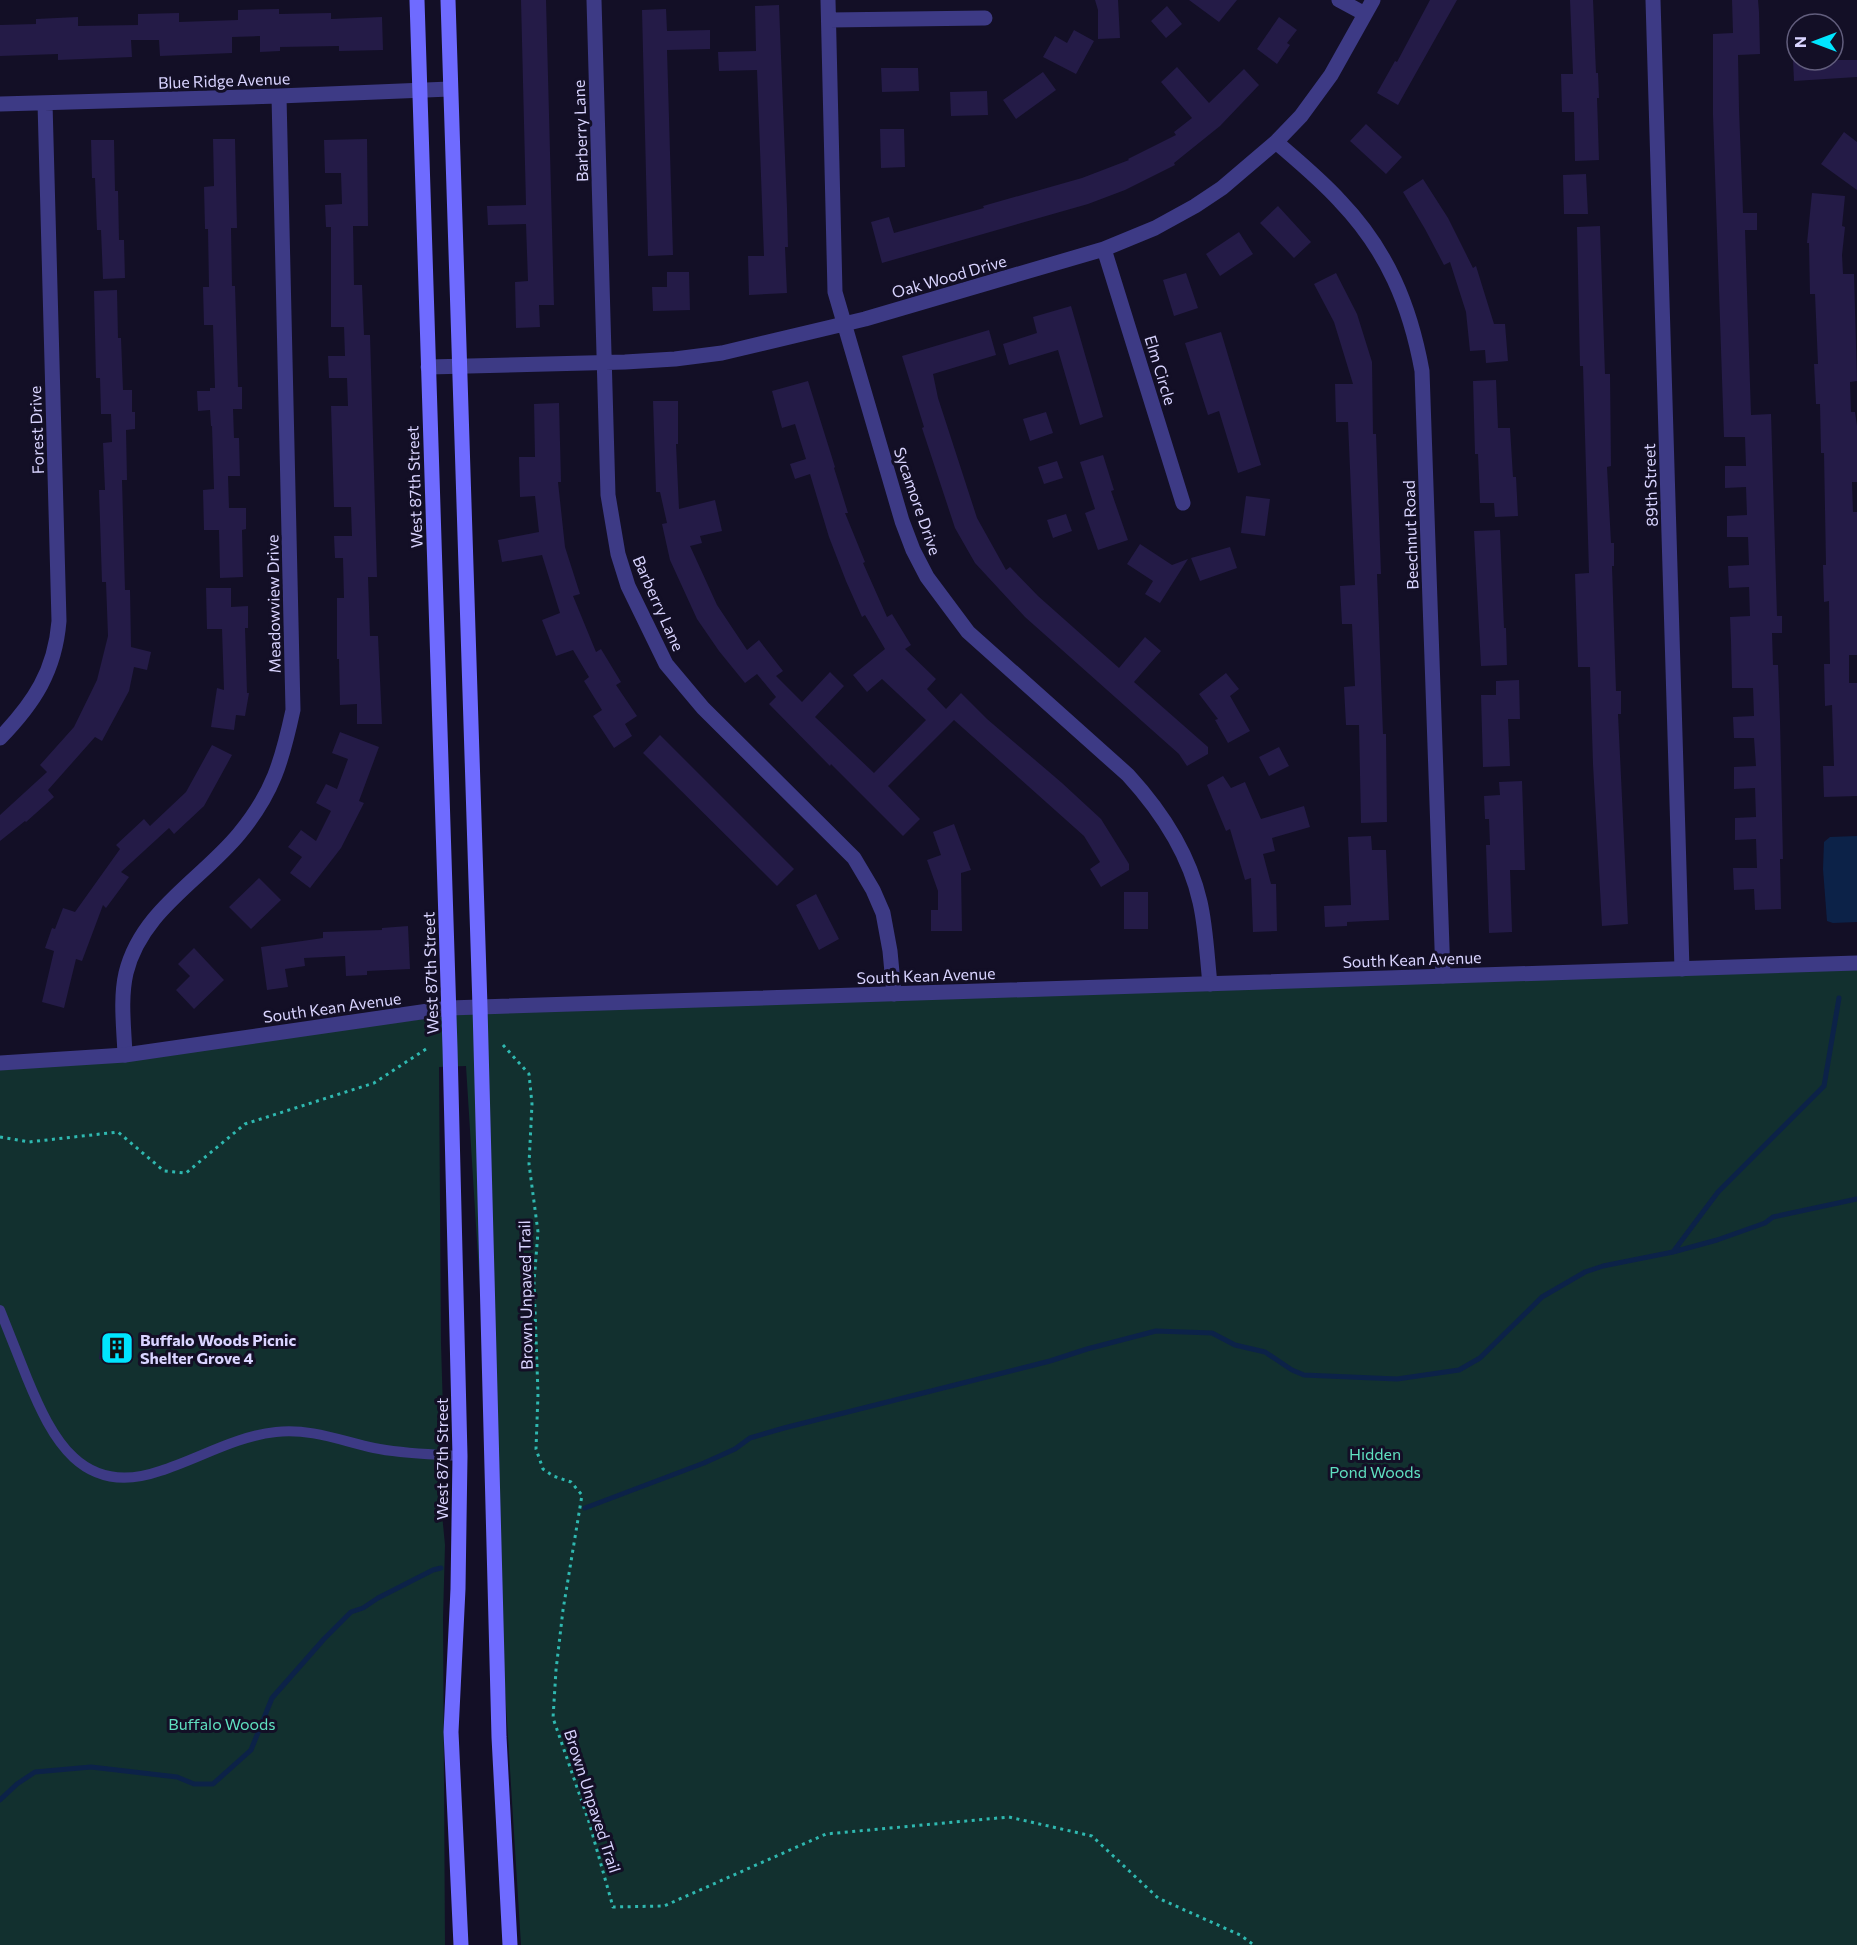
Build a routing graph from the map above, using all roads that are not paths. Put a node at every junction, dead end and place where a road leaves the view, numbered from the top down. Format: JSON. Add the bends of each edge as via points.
{"nodes":[{"id":1,"x":417,"y":0,"type":"edge"},
{"id":2,"x":448,"y":0,"type":"edge"},
{"id":3,"x":594,"y":0,"type":"edge"},
{"id":4,"x":828,"y":0,"type":"edge"},
{"id":5,"x":1339,"y":0,"type":"edge"},
{"id":6,"x":1373,"y":0,"type":"edge"},
{"id":7,"x":1653,"y":0,"type":"edge"},
{"id":8,"x":1365,"y":14,"type":"junction"},
{"id":9,"x":985,"y":18,"type":"dead end"},
{"id":10,"x":829,"y":20,"type":"junction"},
{"id":11,"x":450,"y":89,"type":"junction"},
{"id":12,"x":418,"y":91,"type":"junction"},
{"id":13,"x":279,"y":96,"type":"junction"},
{"id":14,"x":45,"y":103,"type":"junction"},
{"id":15,"x":0,"y":105,"type":"edge"},
{"id":16,"x":1276,"y":142,"type":"junction"},
{"id":17,"x":1104,"y":249,"type":"junction"},
{"id":18,"x":843,"y":324,"type":"junction"},
{"id":19,"x":604,"y":362,"type":"junction"},
{"id":20,"x":459,"y":366,"type":"junction"},
{"id":21,"x":428,"y":367,"type":"junction"},
{"id":22,"x":1183,"y":502,"type":"dead end"},
{"id":23,"x":0,"y":738,"type":"edge"},
{"id":24,"x":1857,"y":963,"type":"edge"},
{"id":25,"x":1682,"y":969,"type":"junction"},
{"id":26,"x":1443,"y":976,"type":"junction"},
{"id":27,"x":1210,"y":984,"type":"junction"},
{"id":28,"x":894,"y":994,"type":"junction"},
{"id":29,"x":480,"y":1007,"type":"junction"},
{"id":30,"x":449,"y":1008,"type":"junction"},
{"id":31,"x":125,"y":1055,"type":"junction"},
{"id":32,"x":0,"y":1063,"type":"edge"},
{"id":33,"x":0,"y":1310,"type":"edge"},
{"id":34,"x":460,"y":1456,"type":"junction"},
{"id":35,"x":461,"y":1945,"type":"edge"},
{"id":36,"x":510,"y":1945,"type":"edge"}],
"edges":[{"from":1,"to":12,"type":"main road","name":"West 87th Street"},
{"from":2,"to":11,"type":"main road"},
{"from":3,"to":19,"type":"street","name":"Barberry Lane"},
{"from":4,"to":10,"type":"street","name":"Sycamore Drive"},
{"from":5,"to":8,"type":"street"},
{"from":6,"to":8,"type":"street","name":"Oak Wood Drive"},
{"from":7,"to":25,"type":"street","name":"89th Street"},
{"from":8,"to":16,"type":"street","name":"Oak Wood Drive","via":[[1331,75]]},
{"from":9,"to":10,"type":"street"},
{"from":10,"to":18,"type":"street","name":"Sycamore Drive","via":[[834,292]]},
{"from":11,"to":12,"type":"street","name":"Blue Ridge Avenue"},
{"from":11,"to":20,"type":"main road"},
{"from":12,"to":13,"type":"street","name":"Blue Ridge Avenue"},
{"from":12,"to":21,"type":"main road","name":"West 87th Street"},
{"from":13,"to":14,"type":"street","name":"Blue Ridge Avenue"},
{"from":13,"to":31,"type":"street","name":"Meadowview Drive","via":[[293,710],[275,779],[255,812],[239,835],[159,912],[135,948],[123,998]]},
{"from":14,"to":15,"type":"street","name":"Blue Ridge Avenue"},
{"from":14,"to":23,"type":"street","name":"Forest Drive","via":[[59,621],[55,652],[46,677],[34,698]]},
{"from":16,"to":17,"type":"street","name":"Oak Wood Drive","via":[[1195,206]]},
{"from":16,"to":26,"type":"street","name":"Beechnut Road","via":[[1341,201],[1374,242],[1393,273],[1417,341],[1422,371]]},
{"from":17,"to":18,"type":"street","name":"Oak Wood Drive"},
{"from":17,"to":22,"type":"street","name":"Elm Circle"},
{"from":18,"to":19,"type":"street","name":"Oak Wood Drive","via":[[722,353]]},
{"from":18,"to":27,"type":"street","name":"Sycamore Drive","via":[[902,521],[927,578],[968,632],[1128,775],[1154,805],[1170,829],[1194,882]]},
{"from":19,"to":20,"type":"street","name":"Oak Wood Drive"},
{"from":19,"to":28,"type":"street","name":"Barberry Lane","via":[[611,524],[628,586],[642,618],[666,664],[703,708],[854,858],[883,913]]},
{"from":20,"to":21,"type":"street","name":"Oak Wood Drive"},
{"from":20,"to":29,"type":"main road"},
{"from":21,"to":30,"type":"main road","name":"West 87th Street"},
{"from":24,"to":25,"type":"street","name":"South Kean Avenue"},
{"from":25,"to":26,"type":"street","name":"South Kean Avenue"},
{"from":26,"to":27,"type":"street","name":"South Kean Avenue"},
{"from":27,"to":28,"type":"street","name":"South Kean Avenue"},
{"from":28,"to":29,"type":"street","name":"South Kean Avenue"},
{"from":29,"to":30,"type":"street","name":"South Kean Avenue"},
{"from":29,"to":36,"type":"main road","via":[[499,1737]]},
{"from":30,"to":31,"type":"street","name":"South Kean Avenue"},
{"from":30,"to":34,"type":"main road","name":"West 87th Street"},
{"from":31,"to":32,"type":"street","name":"South Kean Avenue"},
{"from":33,"to":34,"type":"lane","via":[[42,1416],[55,1436],[78,1463],[108,1476],[140,1477],[259,1435],[291,1431],[395,1452]]},
{"from":34,"to":35,"type":"main road","name":"West 87th Street","via":[[451,1732]]}]}
